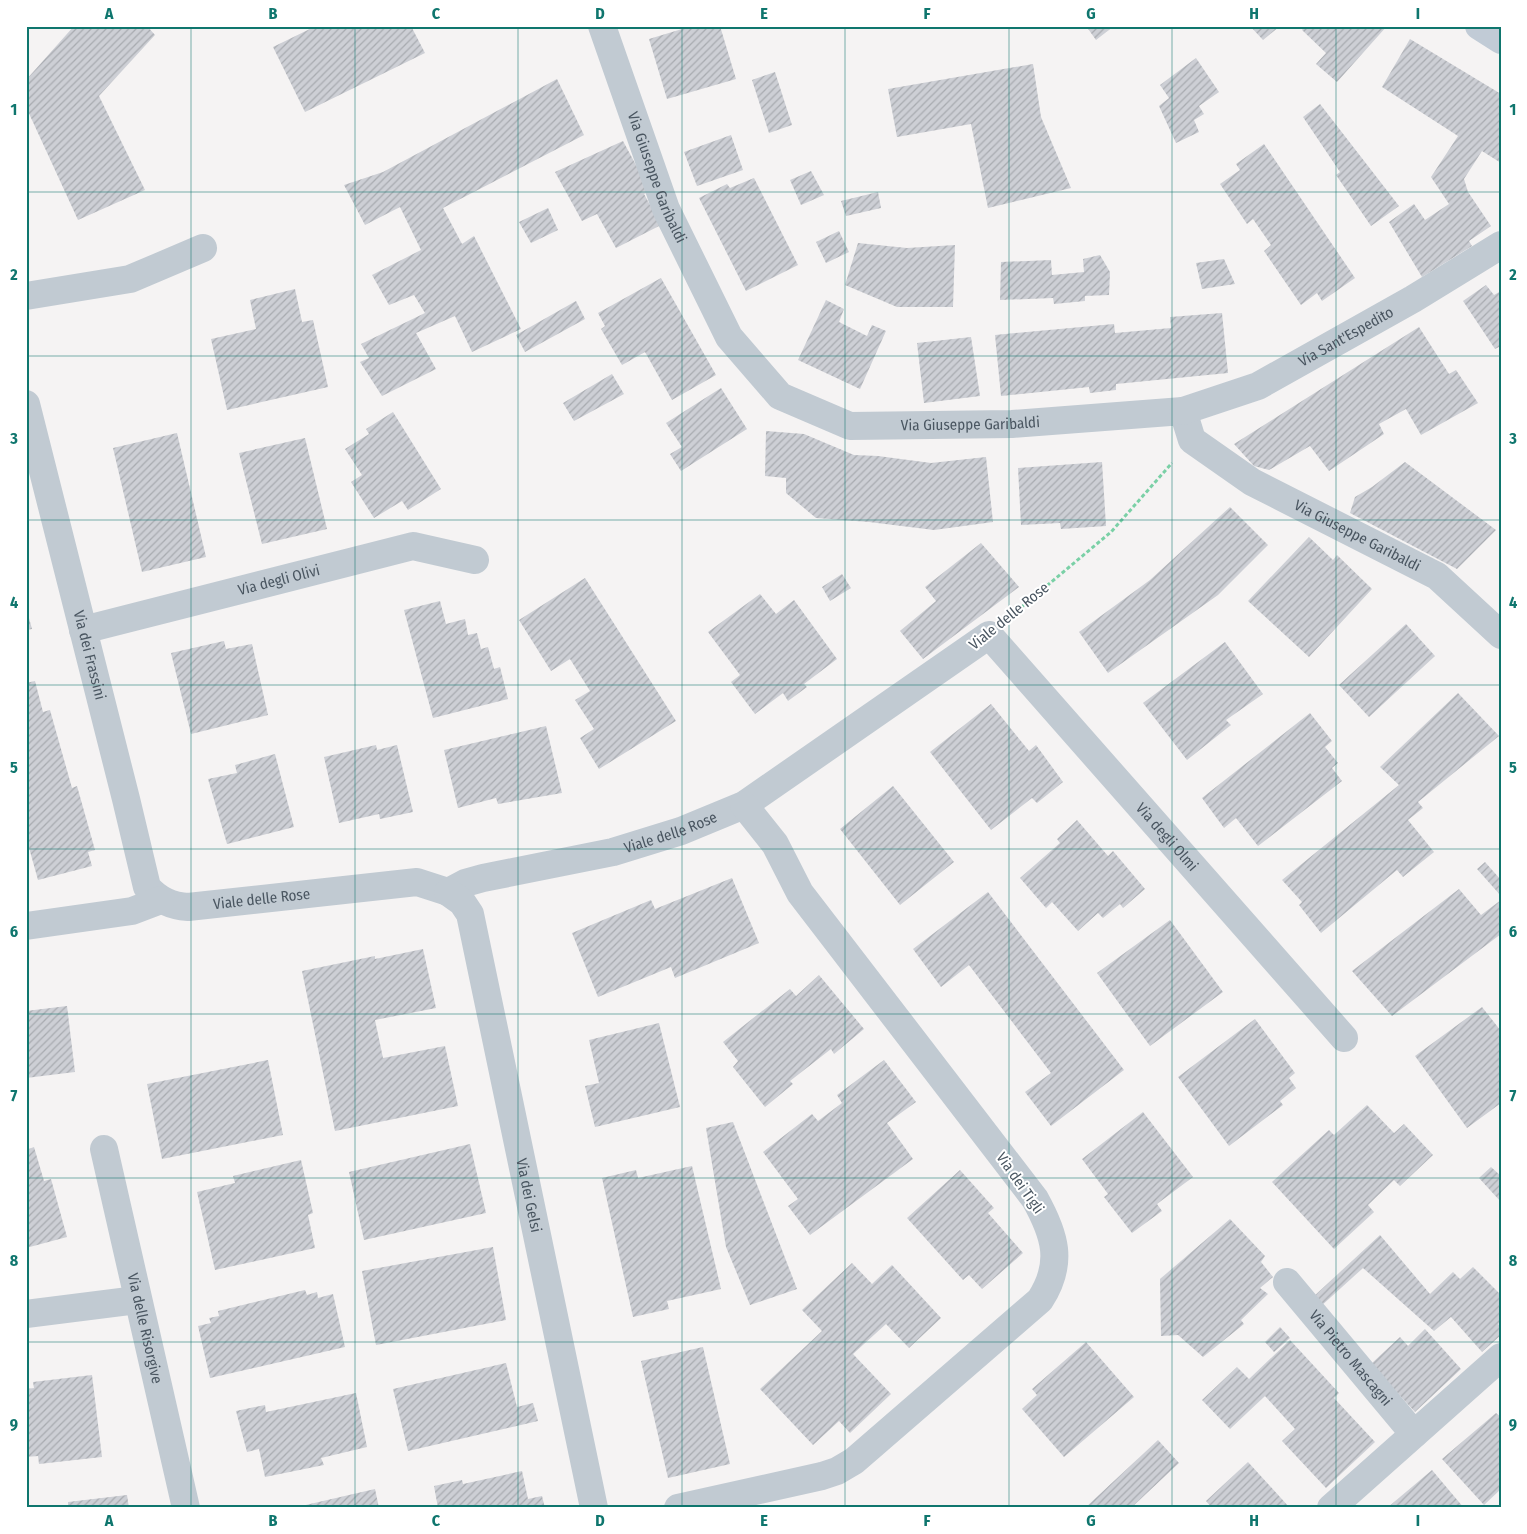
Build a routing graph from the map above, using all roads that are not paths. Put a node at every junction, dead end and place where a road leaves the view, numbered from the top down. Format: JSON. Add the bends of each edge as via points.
{"nodes":[{"id":1,"x":602,"y":26,"type":"edge"},
{"id":2,"x":1479,"y":26,"type":"edge"},
{"id":3,"x":1501,"y":40,"type":"edge"},
{"id":4,"x":1501,"y":246,"type":"edge"},
{"id":5,"x":203,"y":248,"type":"dead end"},
{"id":6,"x":26,"y":296,"type":"edge"},
{"id":7,"x":26,"y":404,"type":"edge"},
{"id":8,"x":1183,"y":411,"type":"junction"},
{"id":9,"x":475,"y":560,"type":"dead end"},
{"id":10,"x":83,"y":630,"type":"junction"},
{"id":11,"x":990,"y":635,"type":"joint"},
{"id":12,"x":1501,"y":636,"type":"edge"},
{"id":13,"x":744,"y":805,"type":"junction"},
{"id":14,"x":448,"y":892,"type":"junction"},
{"id":15,"x":161,"y":900,"type":"junction"},
{"id":16,"x":26,"y":926,"type":"edge"},
{"id":17,"x":1344,"y":1038,"type":"dead end"},
{"id":18,"x":104,"y":1149,"type":"dead end"},
{"id":19,"x":1287,"y":1282,"type":"dead end"},
{"id":20,"x":137,"y":1300,"type":"junction"},
{"id":21,"x":26,"y":1314,"type":"edge"},
{"id":22,"x":1501,"y":1357,"type":"edge"},
{"id":23,"x":1414,"y":1434,"type":"junction"},
{"id":24,"x":186,"y":1508,"type":"edge"},
{"id":25,"x":594,"y":1508,"type":"edge"},
{"id":26,"x":678,"y":1508,"type":"edge"},
{"id":27,"x":1331,"y":1508,"type":"edge"}],
"edges":[{"from":1,"to":8,"type":"street","name":"Via Giuseppe Garibaldi","via":[[666,208],[729,337],[780,396],[850,426],[1012,424]]},
{"from":2,"to":3,"type":"street"},
{"from":4,"to":8,"type":"street","name":"Via Sant'Espedito","via":[[1258,386]]},
{"from":5,"to":6,"type":"street","via":[[130,279]]},
{"from":7,"to":10,"type":"street","name":"Via dei Frassini"},
{"from":8,"to":12,"type":"street","name":"Via Giuseppe Garibaldi","via":[[1192,440],[1252,482],[1437,576]]},
{"from":9,"to":10,"type":"street","name":"Via degli Olivi","via":[[412,546]]},
{"from":10,"to":15,"type":"street","name":"Via dei Frassini","via":[[147,887]]},
{"from":11,"to":13,"type":"street","name":"Viale delle Rose"},
{"from":11,"to":17,"type":"street","name":"Via degli Olmi"},
{"from":13,"to":14,"type":"street","name":"Viale delle Rose","via":[[681,831],[613,852],[483,878]]},
{"from":13,"to":26,"type":"street","name":"Via dei Tigli","via":[[775,844],[800,893],[1035,1199],[1048,1223],[1055,1250],[1052,1275],[1040,1300],[854,1461],[822,1476]]},
{"from":14,"to":15,"type":"street","name":"Viale delle Rose","via":[[417,882],[188,907]]},
{"from":14,"to":25,"type":"street","name":"Via dei Gelsi","via":[[462,902],[470,914]]},
{"from":15,"to":16,"type":"street","via":[[132,911]]},
{"from":18,"to":20,"type":"street","name":"Via delle Risorgive"},
{"from":19,"to":23,"type":"street","name":"Via Pietro Mascagni"},
{"from":20,"to":21,"type":"street"},
{"from":20,"to":24,"type":"street","name":"Via delle Risorgive"},
{"from":22,"to":23,"type":"street"},
{"from":23,"to":27,"type":"street"}]}
